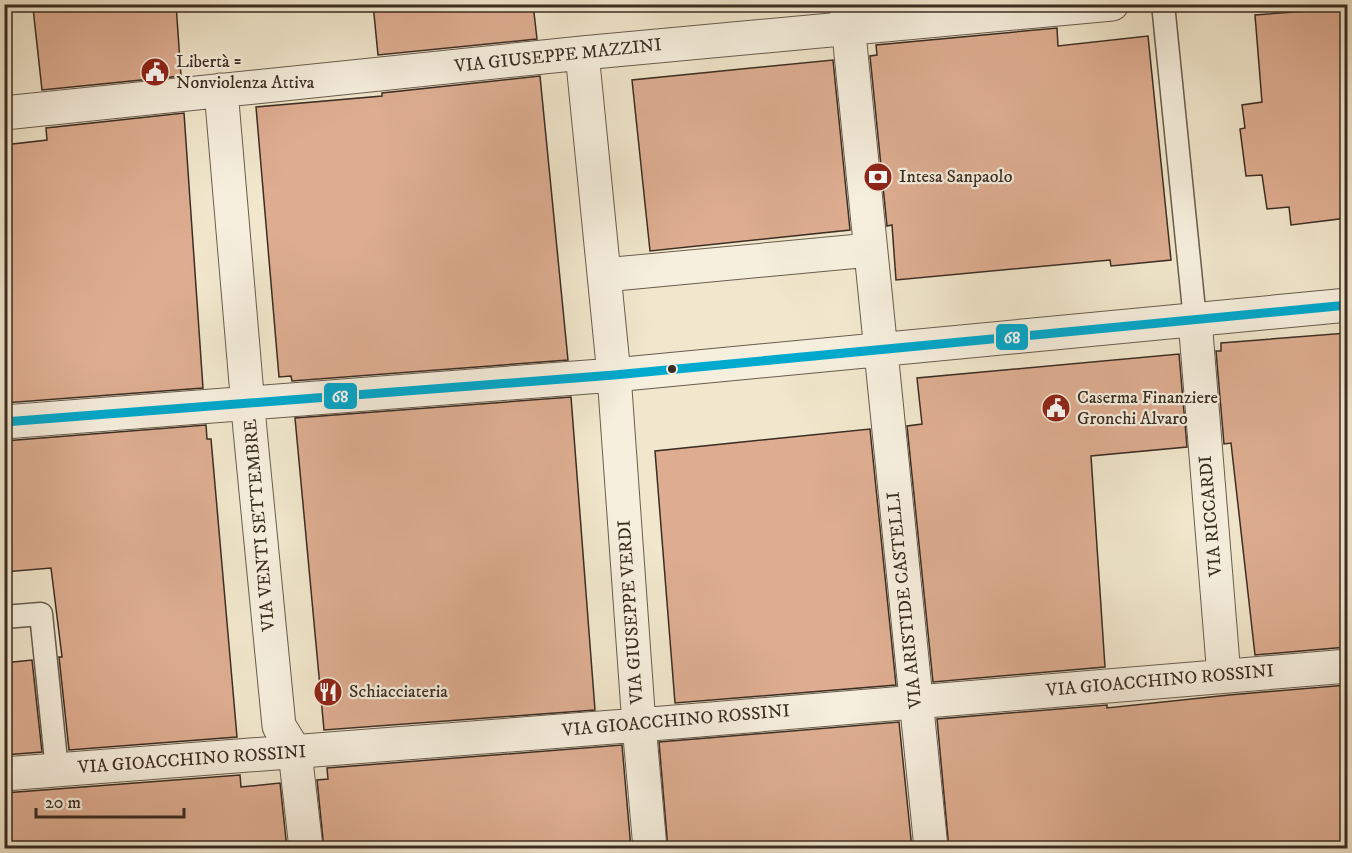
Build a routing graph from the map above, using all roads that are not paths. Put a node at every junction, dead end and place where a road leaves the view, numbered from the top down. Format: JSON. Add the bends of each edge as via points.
{"nodes":[{"id":1,"x":1112,"y":4,"type":"edge"},
{"id":2,"x":1163,"y":4,"type":"edge"},
{"id":3,"x":847,"y":16,"type":"edge"},
{"id":4,"x":582,"y":53,"type":"junction"},
{"id":5,"x":221,"y":90,"type":"junction"},
{"id":6,"x":4,"y":113,"type":"edge"},
{"id":7,"x":870,"y":250,"type":"junction"},
{"id":8,"x":604,"y":275,"type":"junction"},
{"id":9,"x":1347,"y":305,"type":"edge"},
{"id":10,"x":1195,"y":320,"type":"junction"},
{"id":11,"x":880,"y":351,"type":"junction"},
{"id":12,"x":614,"y":375,"type":"junction"},
{"id":13,"x":249,"y":403,"type":"junction"},
{"id":14,"x":4,"y":422,"type":"edge"},
{"id":15,"x":4,"y":617,"type":"edge"},
{"id":16,"x":1347,"y":666,"type":"edge"},
{"id":17,"x":1224,"y":676,"type":"junction"},
{"id":18,"x":915,"y":701,"type":"junction"},
{"id":19,"x":639,"y":725,"type":"junction"},
{"id":20,"x":295,"y":752,"type":"junction"},
{"id":21,"x":57,"y":771,"type":"junction"},
{"id":22,"x":4,"y":774,"type":"edge"},
{"id":23,"x":306,"y":849,"type":"edge"},
{"id":24,"x":650,"y":849,"type":"edge"},
{"id":25,"x":931,"y":849,"type":"edge"}],
"edges":[{"from":1,"to":3,"type":"street","name":"VIA GIUSEPPE MAZZINI"},
{"from":2,"to":10,"type":"lane"},
{"from":3,"to":4,"type":"street","name":"VIA GIUSEPPE MAZZINI"},
{"from":3,"to":7,"type":"street"},
{"from":4,"to":5,"type":"street","name":"VIA GIUSEPPE MAZZINI"},
{"from":4,"to":8,"type":"street"},
{"from":5,"to":6,"type":"street","name":"VIA GIUSEPPE MAZZINI"},
{"from":5,"to":13,"type":"street","name":"VIA VENTI SETTEMBRE"},
{"from":7,"to":8,"type":"street"},
{"from":7,"to":11,"type":"street","name":"VIA ARISTIDE CASTELLI"},
{"from":8,"to":12,"type":"street","name":"VIA GIUSEPPE VERDI"},
{"from":9,"to":10,"type":"street"},
{"from":10,"to":11,"type":"street"},
{"from":10,"to":17,"type":"street","name":"VIA RICCARDI"},
{"from":11,"to":12,"type":"street"},
{"from":11,"to":18,"type":"street","name":"VIA ARISTIDE CASTELLI"},
{"from":12,"to":13,"type":"street"},
{"from":12,"to":19,"type":"street","name":"VIA GIUSEPPE VERDI"},
{"from":13,"to":14,"type":"street"},
{"from":13,"to":20,"type":"street","name":"VIA VENTI SETTEMBRE","via":[[279,726]]},
{"from":15,"to":21,"type":"lane","via":[[41,614]]},
{"from":16,"to":17,"type":"street","name":"VIA GIOACCHINO ROSSINI"},
{"from":17,"to":18,"type":"street","name":"VIA GIOACCHINO ROSSINI"},
{"from":18,"to":19,"type":"street","name":"VIA GIOACCHINO ROSSINI"},
{"from":18,"to":25,"type":"street","name":"VIA ARISTIDE CASTELLI"},
{"from":19,"to":20,"type":"street","name":"VIA GIOACCHINO ROSSINI"},
{"from":19,"to":24,"type":"street","name":"VIA GIUSEPPE VERDI"},
{"from":20,"to":21,"type":"street","name":"VIA GIOACCHINO ROSSINI"},
{"from":20,"to":23,"type":"street","name":"VIA VENTI SETTEMBRE"},
{"from":21,"to":22,"type":"street","name":"VIA GIOACCHINO ROSSINI"}]}
